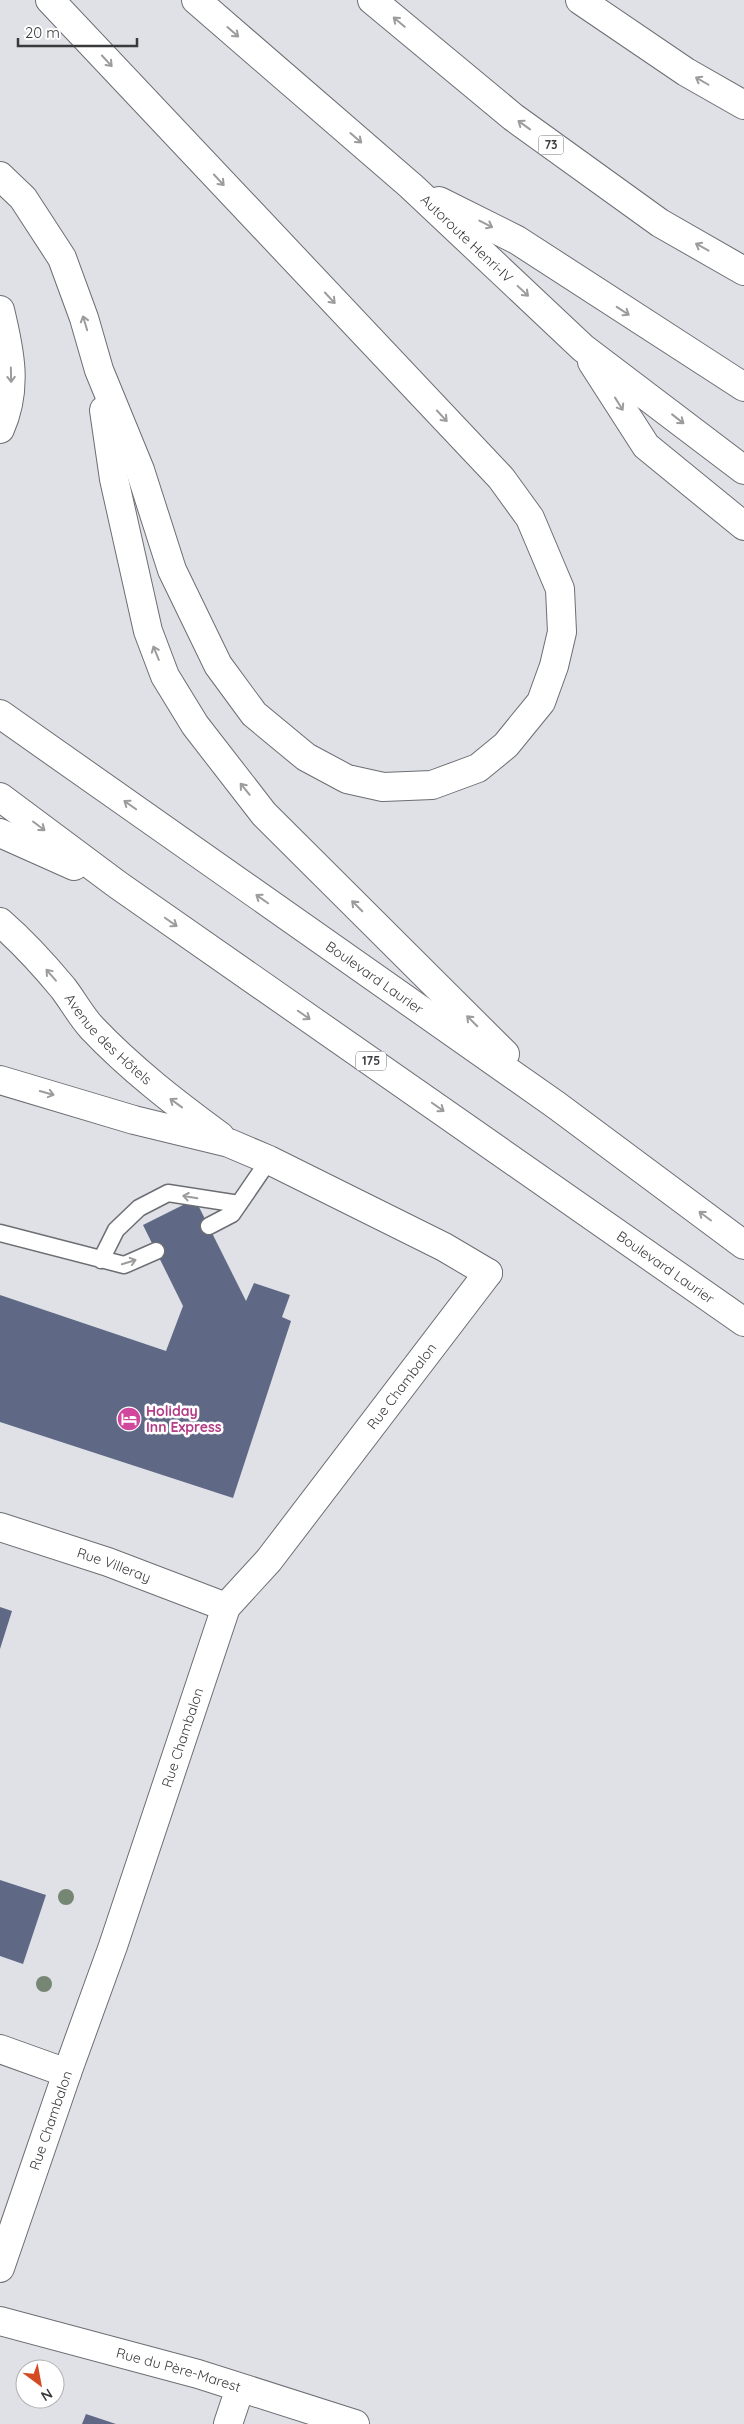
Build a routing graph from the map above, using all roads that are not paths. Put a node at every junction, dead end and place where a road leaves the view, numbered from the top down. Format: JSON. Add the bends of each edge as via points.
{"nodes":[{"id":1,"x":50,"y":0,"type":"edge"},
{"id":2,"x":196,"y":0,"type":"edge"},
{"id":3,"x":372,"y":0,"type":"edge"},
{"id":4,"x":580,"y":0,"type":"edge"},
{"id":5,"x":744,"y":105,"type":"edge"},
{"id":6,"x":0,"y":176,"type":"edge"},
{"id":7,"x":411,"y":186,"type":"junction"},
{"id":8,"x":744,"y":271,"type":"edge"},
{"id":9,"x":0,"y":310,"type":"edge"},
{"id":10,"x":583,"y":348,"type":"junction"},
{"id":11,"x":99,"y":370,"type":"junction"},
{"id":12,"x":744,"y":387,"type":"edge"},
{"id":13,"x":0,"y":429,"type":"edge"},
{"id":14,"x":744,"y":470,"type":"edge"},
{"id":15,"x":744,"y":526,"type":"edge"},
{"id":16,"x":0,"y":714,"type":"edge"},
{"id":17,"x":0,"y":797,"type":"edge"},
{"id":18,"x":0,"y":833,"type":"edge"},
{"id":19,"x":118,"y":885,"type":"junction"},
{"id":20,"x":0,"y":922,"type":"edge"},
{"id":21,"x":0,"y":1080,"type":"edge"},
{"id":22,"x":556,"y":1105,"type":"junction"},
{"id":23,"x":229,"y":1143,"type":"junction"},
{"id":24,"x":269,"y":1160,"type":"junction"},
{"id":25,"x":239,"y":1204,"type":"junction"},
{"id":26,"x":209,"y":1226,"type":"dead end"},
{"id":27,"x":0,"y":1233,"type":"edge"},
{"id":28,"x":744,"y":1245,"type":"edge"},
{"id":29,"x":156,"y":1251,"type":"dead end"},
{"id":30,"x":101,"y":1260,"type":"junction"},
{"id":31,"x":488,"y":1273,"type":"joint"},
{"id":32,"x":744,"y":1322,"type":"edge"},
{"id":33,"x":0,"y":1527,"type":"edge"},
{"id":34,"x":226,"y":1607,"type":"junction"},
{"id":35,"x":0,"y":2049,"type":"edge"},
{"id":36,"x":67,"y":2072,"type":"junction"},
{"id":37,"x":0,"y":2268,"type":"edge"},
{"id":38,"x":0,"y":2321,"type":"edge"},
{"id":39,"x":240,"y":2388,"type":"junction"},
{"id":40,"x":228,"y":2424,"type":"edge"},
{"id":41,"x":355,"y":2424,"type":"edge"}],
"edges":[{"from":1,"to":11,"type":"main road","one_way":true,"via":[[501,478],[530,518],[560,589],[562,632],[554,666],[540,702],[506,745],[478,768],[432,785],[384,787],[347,778],[306,756],[254,714],[218,665],[172,570],[140,470]]},
{"from":2,"to":7,"type":"main road","name":"Autoroute Henri-IV","one_way":true},
{"from":8,"to":3,"type":"main road","number":"73","one_way":true,"via":[[660,223],[513,117]]},
{"from":5,"to":4,"type":"main road","one_way":true,"via":[[686,72]]},
{"from":11,"to":6,"type":"main road","one_way":true,"via":[[62,258],[23,198]]},
{"from":7,"to":10,"type":"main road","name":"Autoroute Henri-IV","one_way":true},
{"from":7,"to":12,"type":"main road","one_way":true,"via":[[517,240]]},
{"from":9,"to":13,"type":"main road","one_way":true,"via":[[12,373],[9,410]]},
{"from":10,"to":14,"type":"main road","name":"Autoroute Henri-IV","one_way":true},
{"from":10,"to":15,"type":"main road","one_way":true,"via":[[646,446]]},
{"from":22,"to":11,"type":"main road","one_way":true,"via":[[264,814],[195,725],[166,676],[148,631],[114,479]]},
{"from":22,"to":16,"type":"main road","name":"Boulevard Laurier","one_way":true},
{"from":17,"to":19,"type":"main road","name":"Boulevard Laurier","number":"175","one_way":true},
{"from":18,"to":19,"type":"main road"},
{"from":19,"to":32,"type":"main road","name":"Boulevard Laurier","number":"175","one_way":true},
{"from":23,"to":20,"type":"main road","name":"Avenue des Hôtels","one_way":true,"via":[[125,1062],[90,1026],[64,989],[21,940]]},
{"from":21,"to":23,"type":"main road","name":"Avenue des Hôtels","one_way":true,"via":[[134,1120]]},
{"from":28,"to":22,"type":"main road","name":"Boulevard Laurier","one_way":true},
{"from":23,"to":24,"type":"main road","name":"Avenue des Hôtels"},
{"from":24,"to":25,"type":"lane"},
{"from":24,"to":31,"type":"main road","name":"Avenue des Hôtels","via":[[444,1247]]},
{"from":25,"to":26,"type":"lane","via":[[232,1214]]},
{"from":25,"to":30,"type":"lane","one_way":true,"via":[[168,1193],[139,1208],[116,1230]]},
{"from":27,"to":30,"type":"lane"},
{"from":30,"to":29,"type":"lane","one_way":true,"via":[[124,1265]]},
{"from":31,"to":34,"type":"main road","name":"Rue Chambalon","via":[[269,1560]]},
{"from":33,"to":34,"type":"main road","name":"Rue Villeray","via":[[108,1562]]},
{"from":34,"to":36,"type":"main road","name":"Rue Chambalon","via":[[114,1946]]},
{"from":35,"to":36,"type":"main road"},
{"from":36,"to":37,"type":"main road","name":"Rue Chambalon"},
{"from":38,"to":39,"type":"main road","name":"Rue du Père-Marest"},
{"from":39,"to":40,"type":"main road"},
{"from":39,"to":41,"type":"main road","name":"Rue du Père-Marest"}]}
